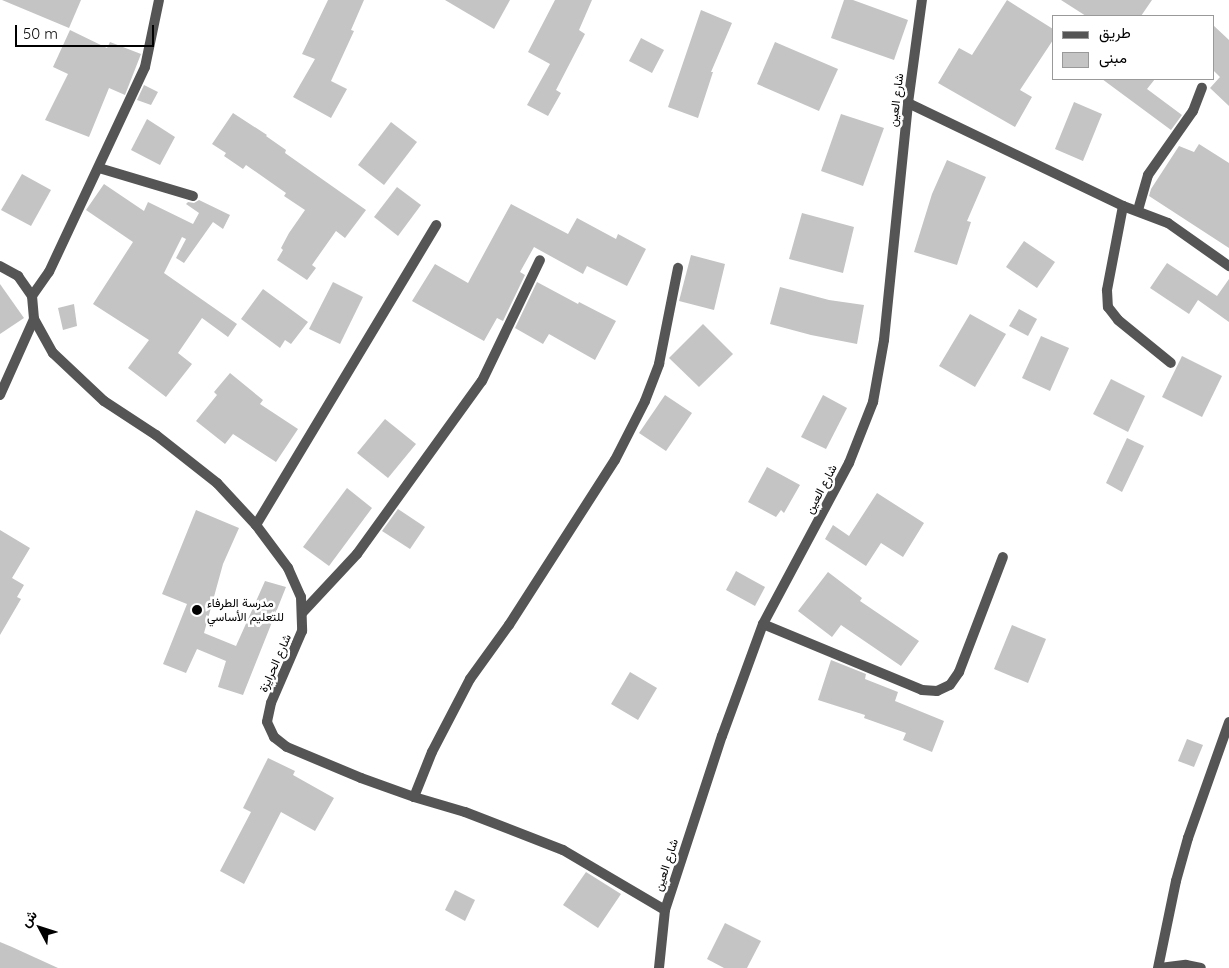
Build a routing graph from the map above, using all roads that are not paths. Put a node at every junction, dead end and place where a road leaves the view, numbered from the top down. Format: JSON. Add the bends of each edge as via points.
{"nodes":[{"id":1,"x":159,"y":0,"type":"edge"},
{"id":2,"x":922,"y":0,"type":"edge"},
{"id":3,"x":1202,"y":88,"type":"dead end"},
{"id":4,"x":908,"y":103,"type":"junction"},
{"id":5,"x":99,"y":168,"type":"junction"},
{"id":6,"x":193,"y":196,"type":"dead end"},
{"id":7,"x":1122,"y":206,"type":"junction"},
{"id":8,"x":1138,"y":210,"type":"junction"},
{"id":9,"x":436,"y":225,"type":"dead end"},
{"id":10,"x":540,"y":260,"type":"dead end"},
{"id":11,"x":0,"y":266,"type":"edge"},
{"id":12,"x":1229,"y":266,"type":"edge"},
{"id":13,"x":678,"y":268,"type":"dead end"},
{"id":14,"x":32,"y":296,"type":"junction"},
{"id":15,"x":34,"y":318,"type":"junction"},
{"id":16,"x":1171,"y":363,"type":"dead end"},
{"id":17,"x":0,"y":395,"type":"edge"},
{"id":18,"x":256,"y":524,"type":"junction"},
{"id":19,"x":1003,"y":557,"type":"dead end"},
{"id":20,"x":302,"y":614,"type":"junction"},
{"id":21,"x":763,"y":624,"type":"junction"},
{"id":22,"x":1229,"y":722,"type":"edge"},
{"id":23,"x":414,"y":797,"type":"junction"},
{"id":24,"x":665,"y":910,"type":"junction"},
{"id":25,"x":659,"y":968,"type":"edge"},
{"id":26,"x":1159,"y":968,"type":"edge"},
{"id":27,"x":1201,"y":968,"type":"edge"}],
"edges":[{"from":1,"to":5,"type":"street","via":[[145,68]]},
{"from":2,"to":4,"type":"street","name":"شارع العين"},
{"from":3,"to":8,"type":"street","via":[[1193,111],[1148,175]]},
{"from":4,"to":7,"type":"street"},
{"from":4,"to":21,"type":"street","name":"شارع العين","via":[[884,340],[873,402],[849,463]]},
{"from":5,"to":6,"type":"street"},
{"from":5,"to":14,"type":"street","via":[[50,272]]},
{"from":7,"to":8,"type":"street"},
{"from":7,"to":16,"type":"street","via":[[1107,290],[1108,307],[1118,320]]},
{"from":8,"to":12,"type":"street","via":[[1182,231]]},
{"from":9,"to":18,"type":"street"},
{"from":10,"to":20,"type":"street","via":[[482,381],[357,554]]},
{"from":11,"to":14,"type":"street","via":[[18,276]]},
{"from":13,"to":23,"type":"street","via":[[658,364],[646,402],[615,460],[470,679],[432,752]]},
{"from":14,"to":15,"type":"street","name":"شارع الحرايزة"},
{"from":15,"to":17,"type":"street"},
{"from":15,"to":18,"type":"street","name":"شارع الحرايزة","via":[[53,353],[104,401],[156,435],[217,483]]},
{"from":18,"to":20,"type":"street","name":"شارع الحرايزة","via":[[288,568],[301,597]]},
{"from":19,"to":21,"type":"street","via":[[958,672],[950,685],[937,691],[922,690]]},
{"from":20,"to":23,"type":"street","name":"شارع الحرايزة","via":[[302,630],[271,703],[267,722],[274,737],[287,747]]},
{"from":21,"to":24,"type":"street","name":"شارع العين"},
{"from":22,"to":26,"type":"street","via":[[1186,846],[1166,924]]},
{"from":23,"to":24,"type":"street","name":"شارع الحرايزة","via":[[465,812],[563,850]]},
{"from":24,"to":25,"type":"street","name":"شارع العين"},
{"from":26,"to":27,"type":"street","via":[[1186,965]]}]}
